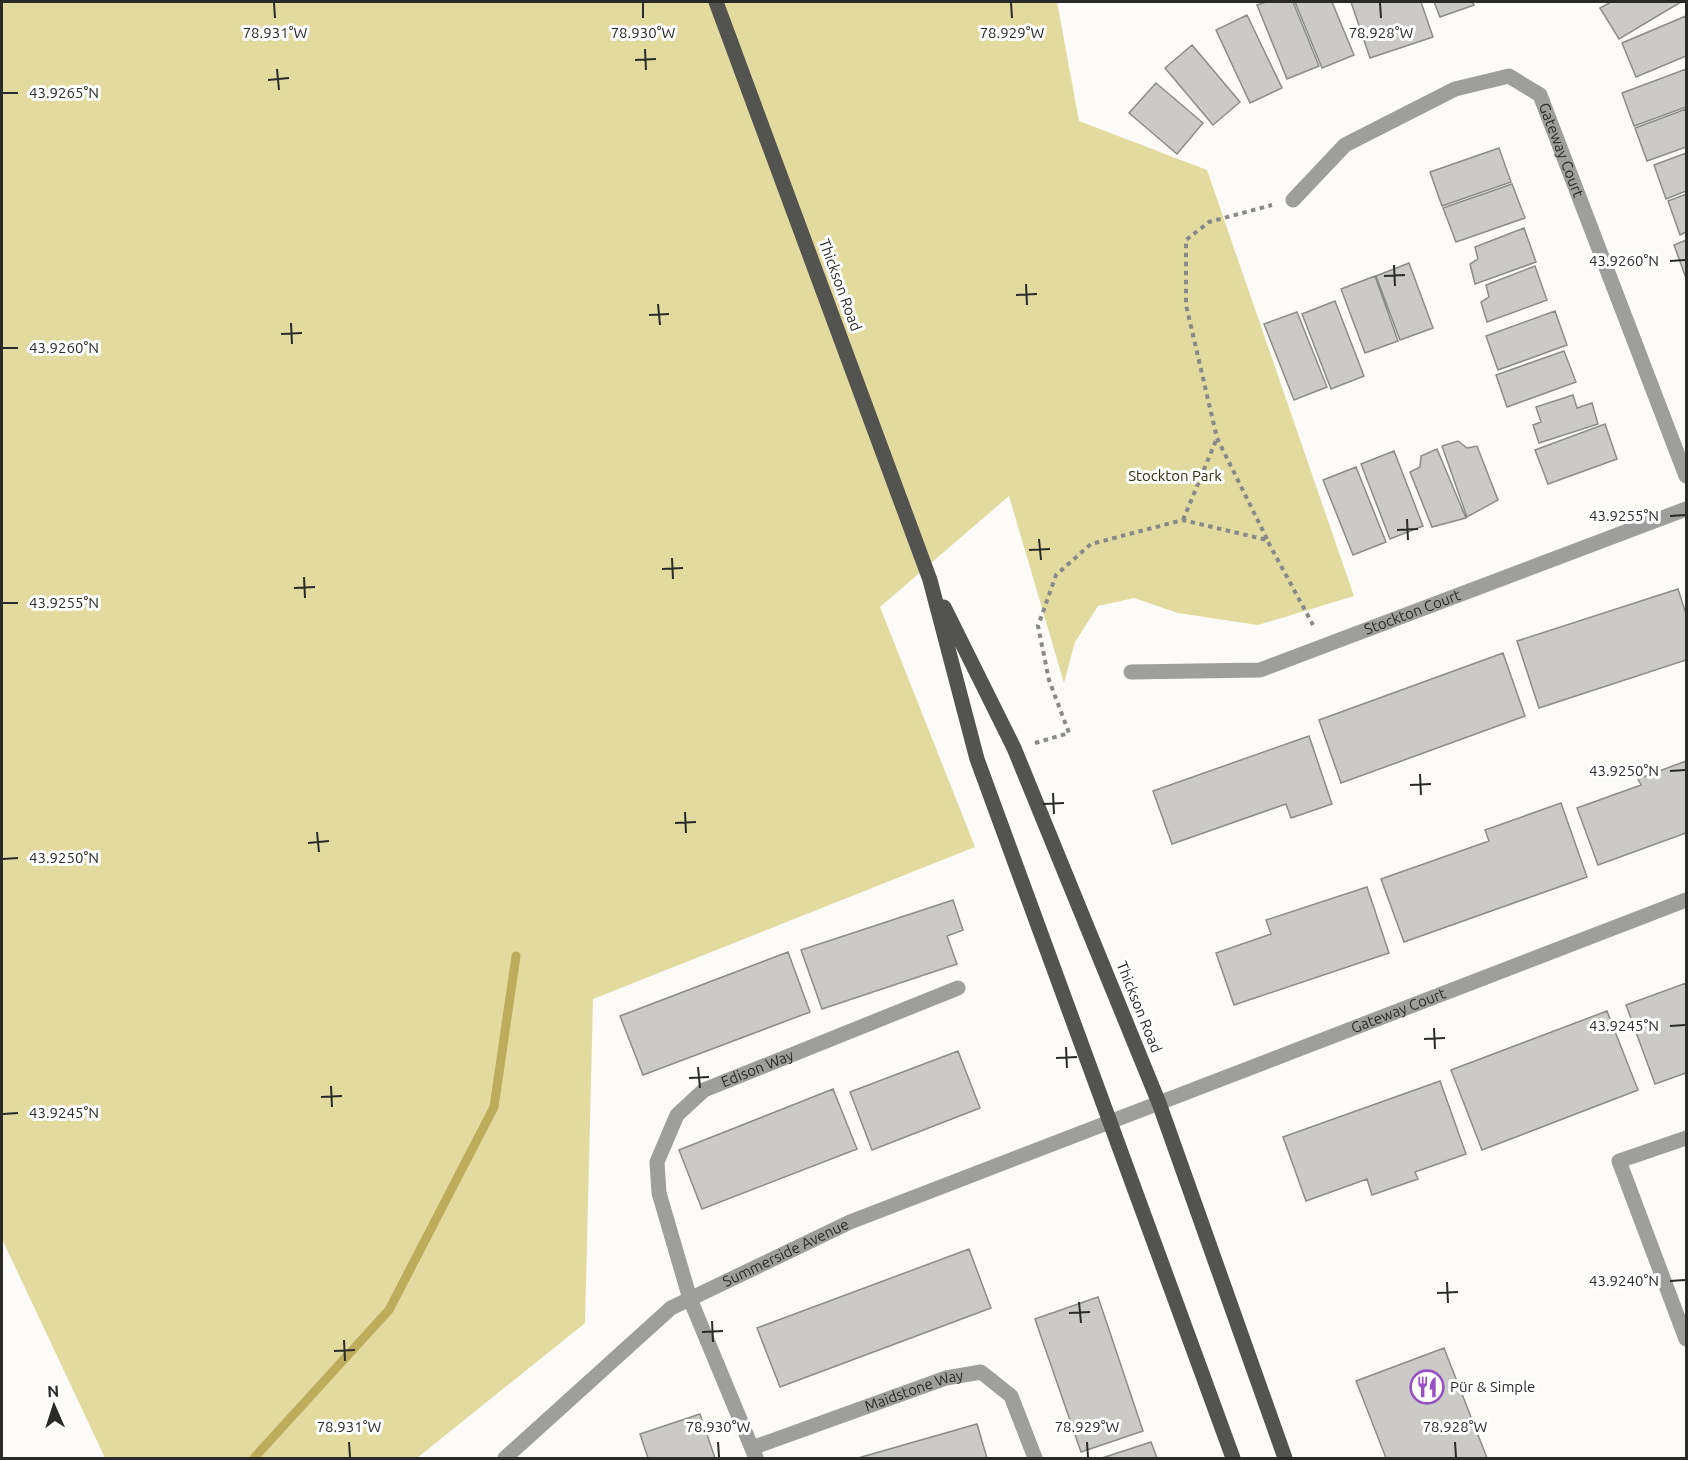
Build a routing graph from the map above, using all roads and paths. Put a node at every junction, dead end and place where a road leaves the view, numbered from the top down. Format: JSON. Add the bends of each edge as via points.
{"nodes":[{"id":1,"x":716,"y":2,"type":"edge"},
{"id":2,"x":1293,"y":200,"type":"joint"},
{"id":3,"x":1217,"y":438,"type":"junction"},
{"id":4,"x":1686,"y":476,"type":"edge"},
{"id":5,"x":1686,"y":509,"type":"edge"},
{"id":6,"x":1183,"y":520,"type":"junction"},
{"id":7,"x":1267,"y":540,"type":"junction"},
{"id":8,"x":930,"y":580,"type":"junction"},
{"id":9,"x":1324,"y":646,"type":"junction"},
{"id":10,"x":1131,"y":672,"type":"dead end"},
{"id":11,"x":1014,"y":748,"type":"junction"},
{"id":12,"x":1686,"y":900,"type":"edge"},
{"id":13,"x":958,"y":988,"type":"dead end"},
{"id":14,"x":1159,"y":1103,"type":"junction"},
{"id":15,"x":1110,"y":1121,"type":"junction"},
{"id":16,"x":1686,"y":1138,"type":"edge"},
{"id":17,"x":690,"y":1299,"type":"junction"},
{"id":18,"x":1686,"y":1339,"type":"edge"},
{"id":19,"x":754,"y":1453,"type":"edge"},
{"id":20,"x":505,"y":1458,"type":"edge"},
{"id":21,"x":1035,"y":1458,"type":"edge"},
{"id":22,"x":1233,"y":1458,"type":"edge"},
{"id":23,"x":1286,"y":1458,"type":"edge"}],
"edges":[{"from":1,"to":8,"type":"main road","name":"Thickson Road"},
{"from":2,"to":3,"type":"path","via":[[1209,222],[1186,240],[1186,305]]},
{"from":2,"to":4,"type":"street","name":"Gateway Court","via":[[1345,145],[1455,89],[1509,76],[1540,94]]},
{"from":3,"to":6,"type":"path"},
{"from":3,"to":7,"type":"path"},
{"from":5,"to":9,"type":"street","name":"Stockton Court"},
{"from":6,"to":7,"type":"path"},
{"from":6,"to":11,"type":"path","via":[[1091,544],[1056,575],[1038,626],[1049,680],[1069,733]]},
{"from":7,"to":9,"type":"path"},
{"from":8,"to":11,"type":"main road","name":"Thickson Road"},
{"from":8,"to":15,"type":"main road","name":"Thickson Road","via":[[976,759]]},
{"from":9,"to":10,"type":"street","name":"Stockton Court","via":[[1260,670]]},
{"from":11,"to":14,"type":"main road","name":"Thickson Road"},
{"from":12,"to":14,"type":"street","name":"Gateway Court"},
{"from":13,"to":17,"type":"street","name":"Edison Way","via":[[704,1090],[677,1115],[657,1162],[659,1193]]},
{"from":14,"to":15,"type":"street","name":"Gateway Court"},
{"from":14,"to":23,"type":"main road","name":"Thickson Road"},
{"from":15,"to":17,"type":"street","name":"Summerside Avenue","via":[[850,1222]]},
{"from":15,"to":22,"type":"main road","name":"Thickson Road"},
{"from":16,"to":18,"type":"street","via":[[1620,1161]]},
{"from":17,"to":19,"type":"street","name":"Maidstone Way"},
{"from":17,"to":20,"type":"street","name":"Summerside Avenue","via":[[670,1308]]},
{"from":19,"to":21,"type":"street","name":"Maidstone Way","via":[[946,1378],[981,1372],[1011,1396]]}]}
